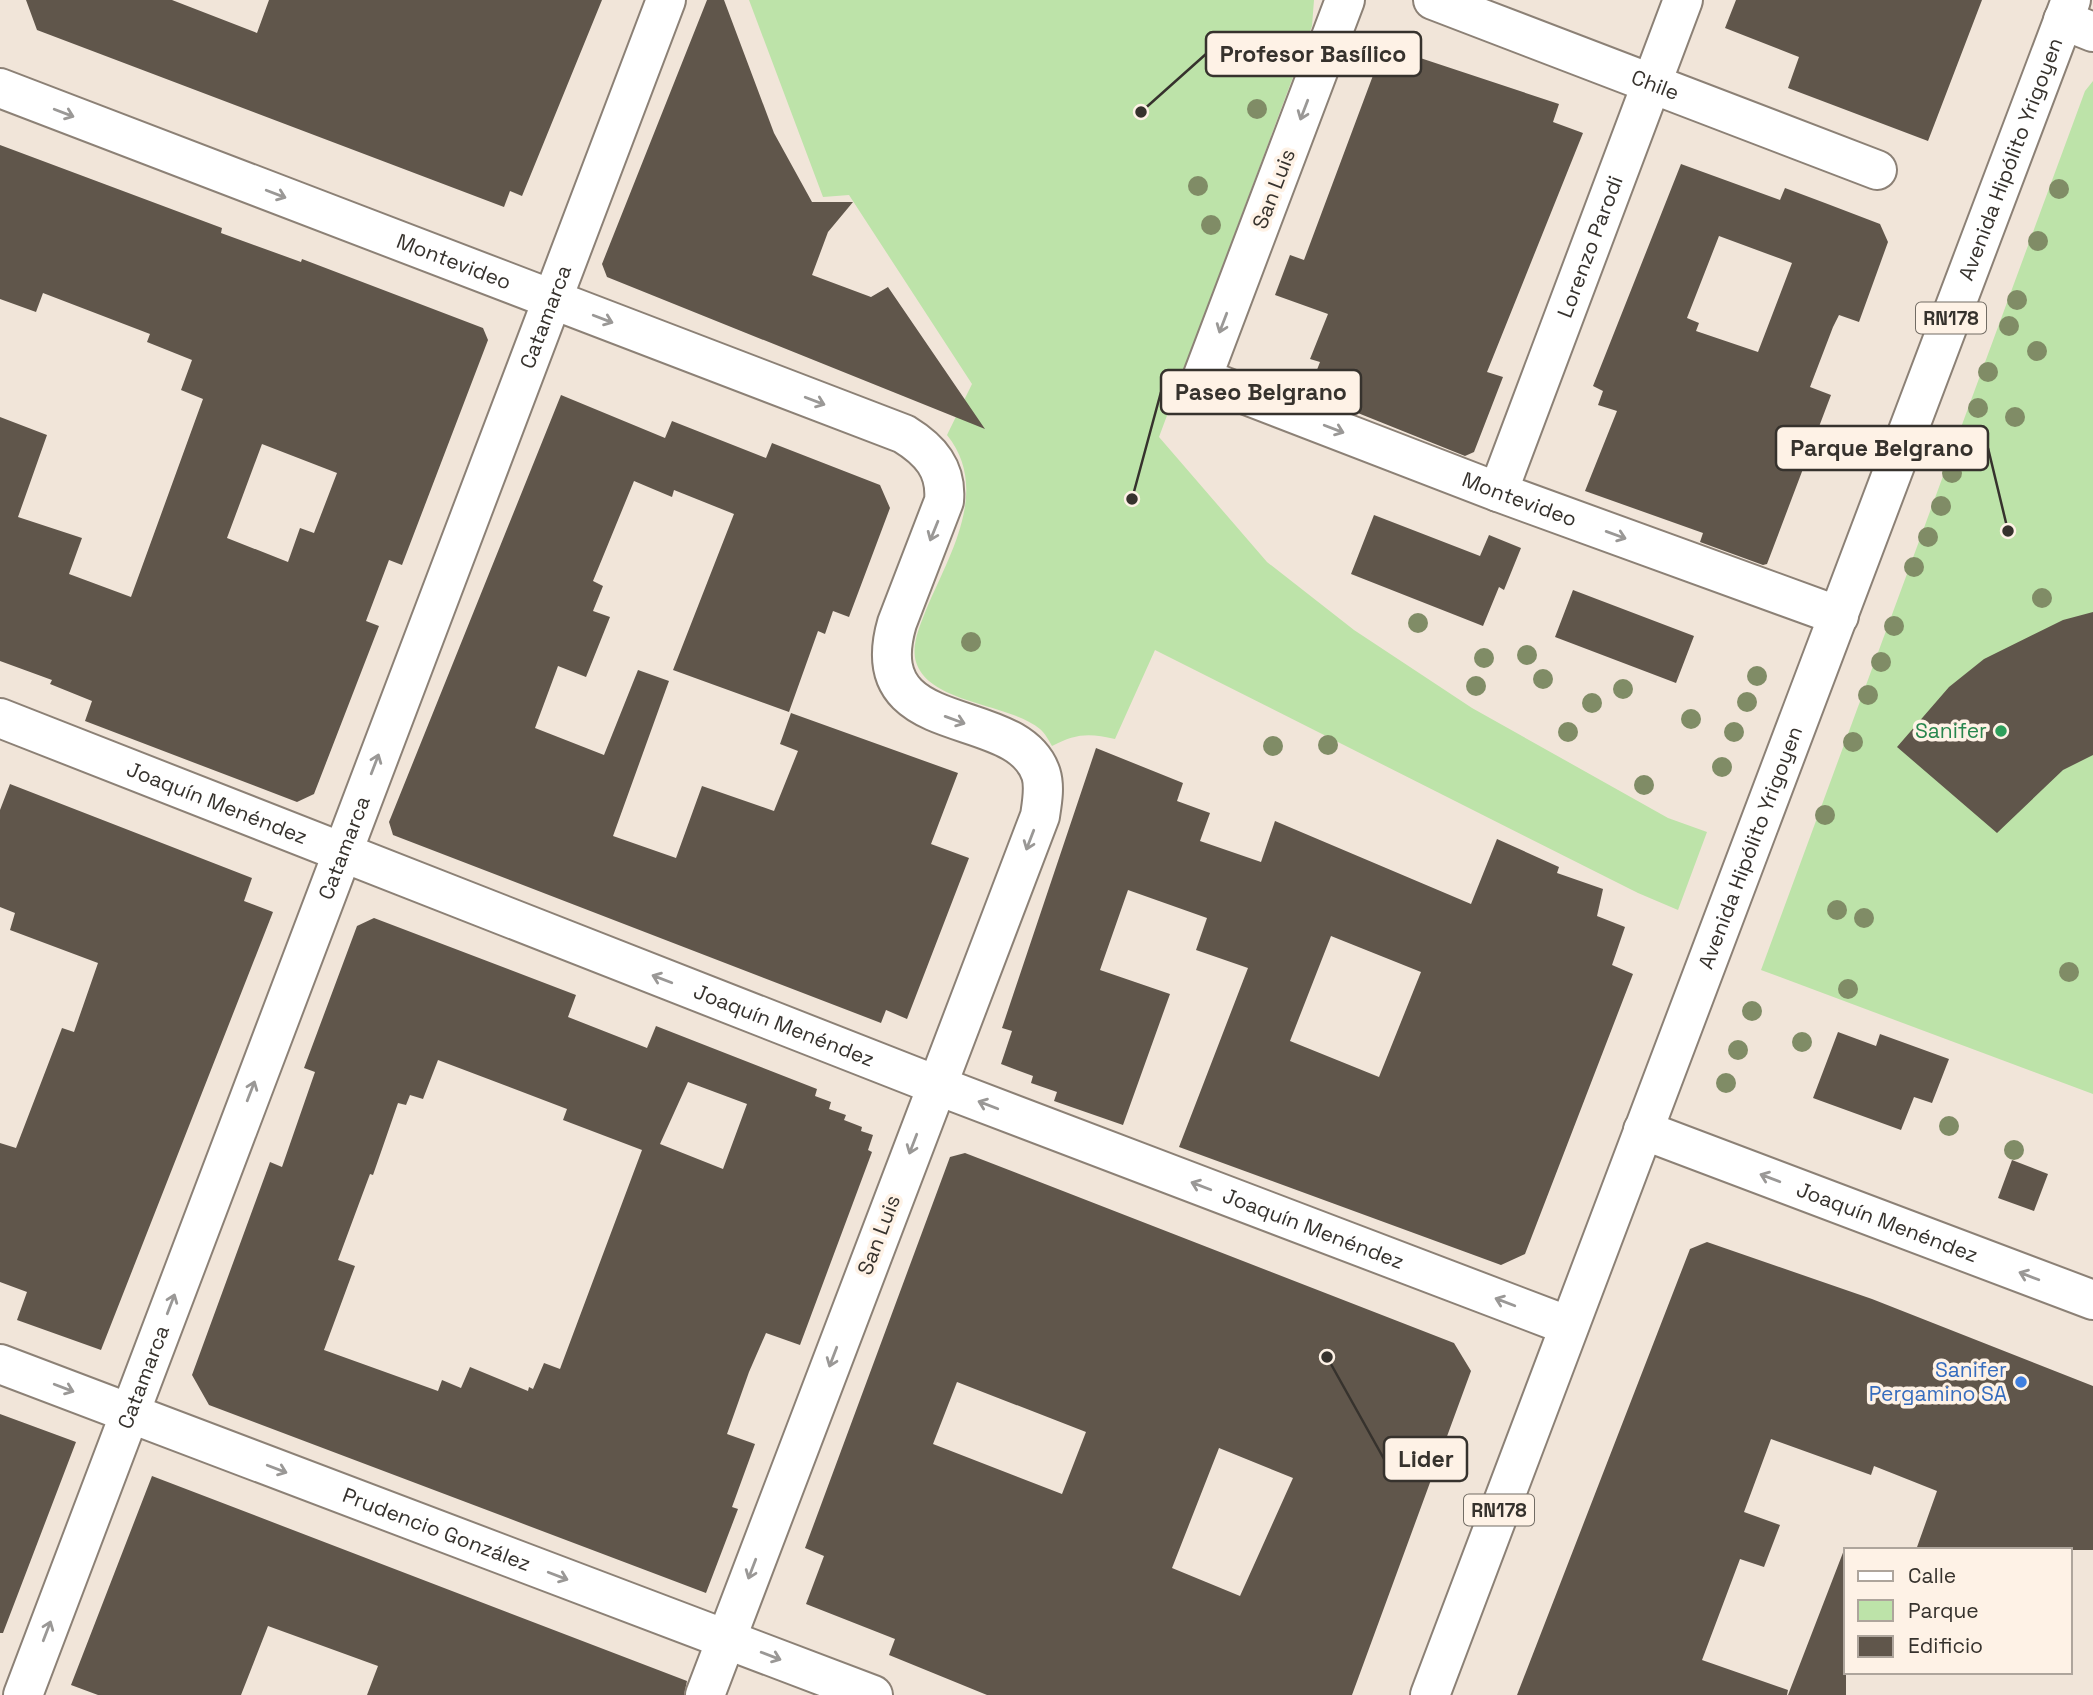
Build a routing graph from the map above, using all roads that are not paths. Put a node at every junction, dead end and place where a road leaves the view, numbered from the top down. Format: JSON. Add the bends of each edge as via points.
{"nodes":[{"id":1,"x":666,"y":0,"type":"edge"},
{"id":2,"x":1345,"y":0,"type":"edge"},
{"id":3,"x":1433,"y":0,"type":"edge"},
{"id":4,"x":1683,"y":0,"type":"edge"},
{"id":5,"x":2076,"y":17,"type":"edge"},
{"id":6,"x":1652,"y":82,"type":"junction"},
{"id":7,"x":0,"y":88,"type":"edge"},
{"id":8,"x":1877,"y":170,"type":"dead end"},
{"id":9,"x":552,"y":300,"type":"junction"},
{"id":10,"x":1202,"y":378,"type":"joint"},
{"id":11,"x":1498,"y":492,"type":"junction"},
{"id":12,"x":1839,"y":616,"type":"junction"},
{"id":13,"x":0,"y":718,"type":"edge"},
{"id":14,"x":1041,"y":774,"type":"joint"},
{"id":15,"x":340,"y":854,"type":"junction"},
{"id":16,"x":936,"y":1085,"type":"junction"},
{"id":17,"x":1643,"y":1130,"type":"junction"},
{"id":18,"x":2093,"y":1300,"type":"edge"},
{"id":19,"x":1569,"y":1326,"type":"junction"},
{"id":20,"x":0,"y":1364,"type":"edge"},
{"id":21,"x":130,"y":1413,"type":"junction"},
{"id":22,"x":726,"y":1639,"type":"junction"},
{"id":23,"x":23,"y":1695,"type":"edge"},
{"id":24,"x":705,"y":1695,"type":"edge"},
{"id":25,"x":873,"y":1695,"type":"edge"},
{"id":26,"x":1430,"y":1695,"type":"edge"}],
"edges":[{"from":1,"to":9,"type":"street","name":"Catamarca"},
{"from":2,"to":10,"type":"street","name":"San Luis","one_way":true},
{"from":3,"to":6,"type":"street","name":"Chile"},
{"from":4,"to":6,"type":"street","name":"Lorenzo Parodi"},
{"from":5,"to":12,"type":"street","name":"Avenida Hipólito Yrigoyen","number":"RN178"},
{"from":6,"to":8,"type":"street","name":"Chile"},
{"from":6,"to":11,"type":"street","name":"Lorenzo Parodi"},
{"from":7,"to":9,"type":"street","name":"Montevideo","one_way":true},
{"from":9,"to":14,"type":"street","name":"Montevideo","one_way":true,"via":[[904,434],[929,452],[946,484],[940,517],[892,641],[900,683],[912,699],[931,711],[1008,739],[1027,751]]},
{"from":15,"to":9,"type":"street","name":"Catamarca","one_way":true},
{"from":10,"to":11,"type":"street","name":"Montevideo","one_way":true},
{"from":11,"to":12,"type":"street","name":"Montevideo","one_way":true},
{"from":12,"to":17,"type":"street","name":"Avenida Hipólito Yrigoyen","number":"RN178"},
{"from":13,"to":15,"type":"street","name":"Joaquín Menéndez"},
{"from":14,"to":16,"type":"street","name":"San Luis","one_way":true,"via":[[1040,816]]},
{"from":16,"to":15,"type":"street","name":"Joaquín Menéndez","one_way":true},
{"from":21,"to":15,"type":"street","name":"Catamarca","one_way":true},
{"from":19,"to":16,"type":"street","name":"Joaquín Menéndez","one_way":true},
{"from":16,"to":22,"type":"street","name":"San Luis","one_way":true},
{"from":18,"to":17,"type":"street","name":"Joaquín Menéndez","one_way":true},
{"from":17,"to":19,"type":"street","name":"Avenida Hipólito Yrigoyen","number":"RN178"},
{"from":19,"to":26,"type":"street","name":"Avenida Hipólito Yrigoyen","number":"RN178"},
{"from":20,"to":21,"type":"street","name":"Prudencio González","one_way":true},
{"from":21,"to":22,"type":"street","name":"Prudencio González","one_way":true},
{"from":23,"to":21,"type":"street","name":"Catamarca","one_way":true},
{"from":22,"to":24,"type":"street","name":"San Luis"},
{"from":22,"to":25,"type":"street","name":"Prudencio González","one_way":true}]}
